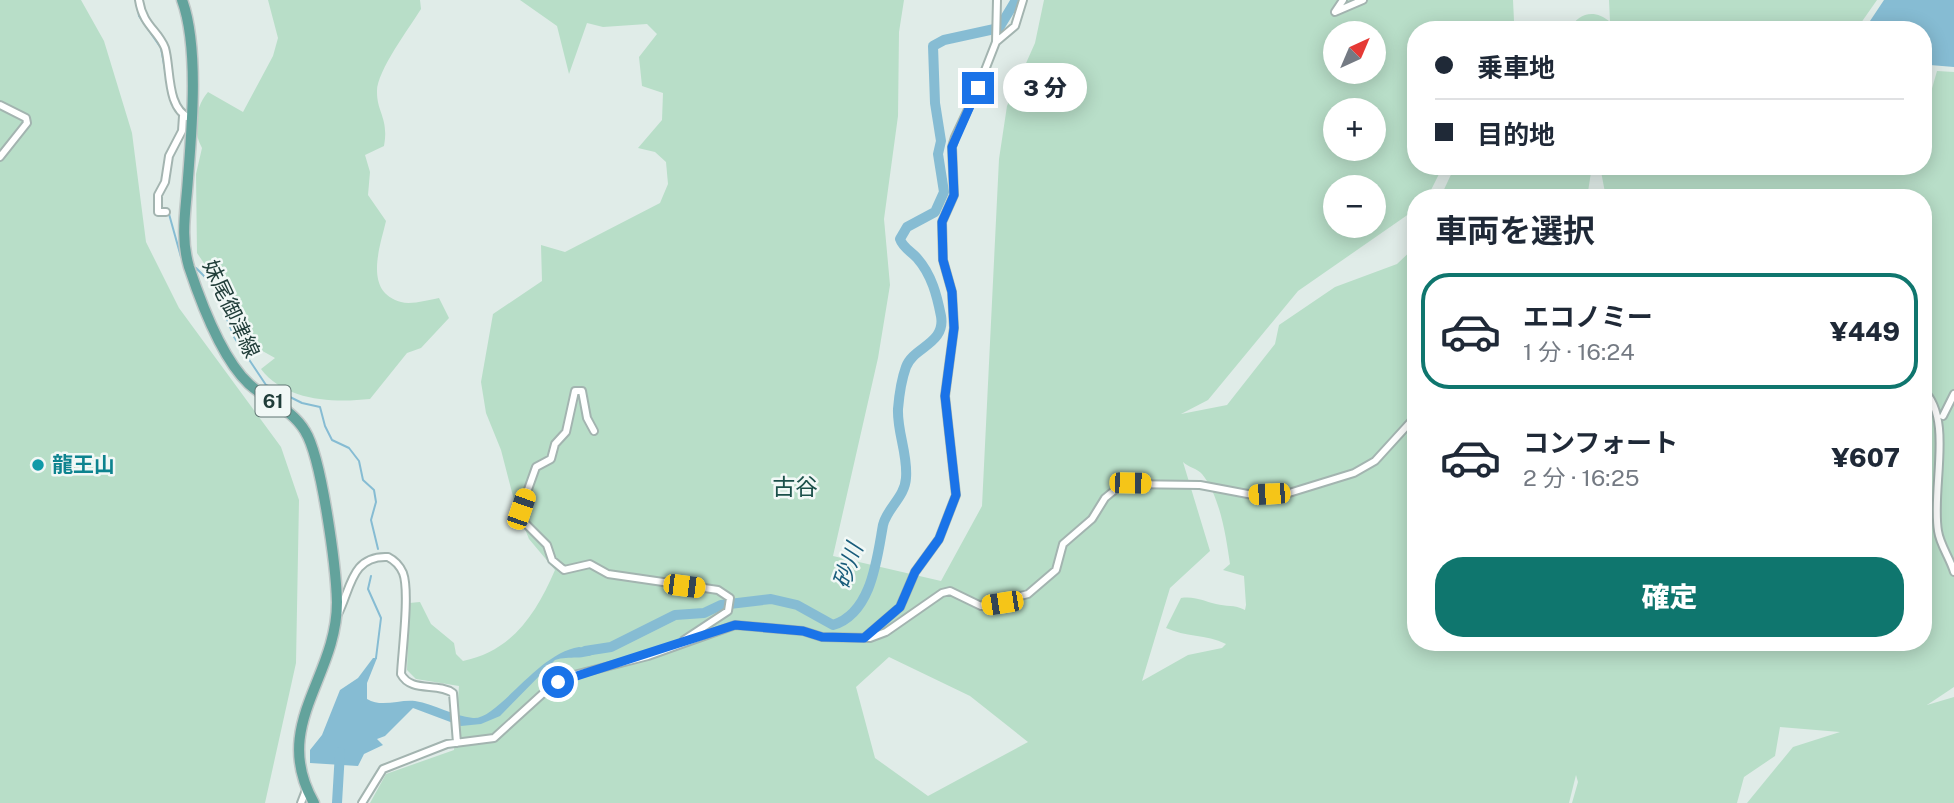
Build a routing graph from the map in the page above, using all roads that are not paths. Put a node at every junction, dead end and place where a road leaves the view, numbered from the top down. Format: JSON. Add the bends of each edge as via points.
{"nodes":[{"id":1,"x":139,"y":0,"type":"edge"},
{"id":2,"x":182,"y":0,"type":"edge"},
{"id":3,"x":997,"y":0,"type":"edge"},
{"id":4,"x":1023,"y":0,"type":"edge"},
{"id":5,"x":1343,"y":0,"type":"edge"},
{"id":6,"x":1363,"y":0,"type":"edge"},
{"id":7,"x":996,"y":43,"type":"junction"},
{"id":8,"x":0,"y":105,"type":"edge"},
{"id":9,"x":187,"y":117,"type":"junction"},
{"id":10,"x":0,"y":157,"type":"edge"},
{"id":11,"x":166,"y":212,"type":"dead end"},
{"id":12,"x":1954,"y":394,"type":"edge"},
{"id":13,"x":1932,"y":396,"type":"edge"},
{"id":14,"x":1943,"y":416,"type":"junction"},
{"id":15,"x":1407,"y":426,"type":"edge"},
{"id":16,"x":594,"y":431,"type":"dead end"},
{"id":17,"x":1954,"y":572,"type":"edge"},
{"id":18,"x":337,"y":617,"type":"junction"},
{"id":19,"x":864,"y":638,"type":"junction"},
{"id":20,"x":683,"y":641,"type":"junction"},
{"id":21,"x":457,"y":743,"type":"junction"},
{"id":22,"x":306,"y":790,"type":"junction"},
{"id":23,"x":301,"y":803,"type":"edge"},
{"id":24,"x":314,"y":803,"type":"edge"},
{"id":25,"x":362,"y":803,"type":"edge"}],
"edges":[{"from":1,"to":9,"type":"street","via":[[146,23],[163,45],[175,100]]},
{"from":2,"to":9,"type":"main road","name":"妹尾御津線","number":"61","via":[[190,33]]},
{"from":3,"to":7,"type":"street"},
{"from":4,"to":7,"type":"street","via":[[1015,26]]},
{"from":5,"to":6,"type":"street","via":[[1335,12]]},
{"from":7,"to":19,"type":"street","via":[[955,137],[954,195],[942,222],[954,328],[945,396],[956,495],[939,539],[915,572],[900,607]]},
{"from":8,"to":10,"type":"street","via":[[26,118],[27,123]]},
{"from":9,"to":11,"type":"street","via":[[169,156],[156,202],[158,212]]},
{"from":9,"to":18,"type":"main road","name":"妹尾御津線","number":"61","via":[[183,237],[190,268],[235,369],[293,416],[312,444],[335,576]]},
{"from":12,"to":14,"type":"street"},
{"from":13,"to":14,"type":"street"},
{"from":14,"to":17,"type":"street","via":[[1938,533]]},
{"from":15,"to":19,"type":"street","via":[[1375,461],[1354,473],[1289,493],[1253,495],[1200,485],[1122,484],[1105,498],[1093,519],[1063,544],[1056,570],[1028,594],[981,606],[950,591],[942,593],[886,632]]},
{"from":16,"to":20,"type":"street","via":[[582,391],[575,391],[566,432],[555,444],[551,459],[536,467],[521,509],[522,520],[565,570],[590,564],[608,574],[718,590],[731,603],[715,622]]},
{"from":18,"to":21,"type":"street","via":[[355,570],[373,558],[392,559],[403,574],[405,590],[401,674],[415,685],[453,693]]},
{"from":18,"to":22,"type":"main road","name":"妹尾御津線","number":"61","via":[[296,746]]},
{"from":19,"to":20,"type":"street","via":[[822,637],[745,624]]},
{"from":20,"to":21,"type":"street","via":[[648,656],[570,677],[533,701],[501,735]]},
{"from":21,"to":25,"type":"street","via":[[383,769]]},
{"from":22,"to":23,"type":"street"},
{"from":22,"to":24,"type":"main road","name":"妹尾御津線","number":"61"}]}
